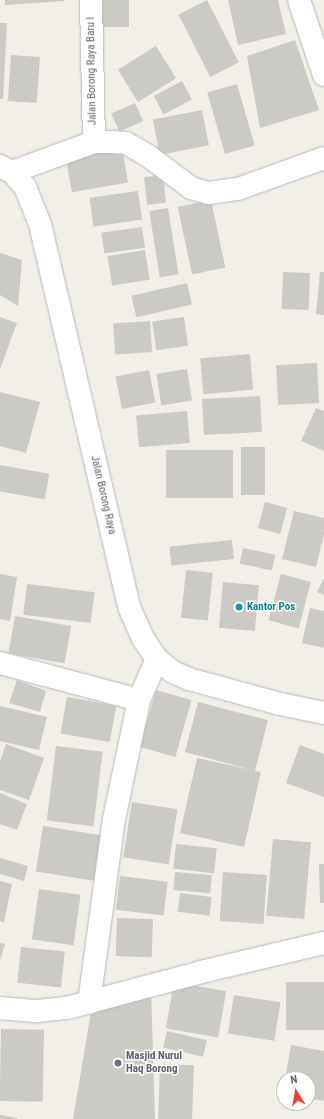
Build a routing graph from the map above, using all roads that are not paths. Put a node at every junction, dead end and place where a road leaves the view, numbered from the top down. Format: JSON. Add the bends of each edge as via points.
{"nodes":[{"id":1,"x":91,"y":0,"type":"edge"},
{"id":2,"x":299,"y":0,"type":"edge"},
{"id":3,"x":324,"y":75,"type":"edge"},
{"id":4,"x":94,"y":142,"type":"junction"},
{"id":5,"x":324,"y":158,"type":"edge"},
{"id":6,"x":6,"y":169,"type":"edge"},
{"id":7,"x":157,"y":659,"type":"junction"},
{"id":8,"x":0,"y":663,"type":"edge"},
{"id":9,"x":140,"y":700,"type":"junction"},
{"id":10,"x":324,"y":713,"type":"edge"},
{"id":11,"x":324,"y":943,"type":"edge"},
{"id":12,"x":89,"y":1003,"type":"junction"},
{"id":13,"x":0,"y":1008,"type":"edge"}],
"edges":[{"from":1,"to":4,"type":"street","name":"Jalan Borong Raya Baru I"},
{"from":2,"to":3,"type":"street"},
{"from":4,"to":5,"type":"street","via":[[126,143],[147,155],[191,188],[209,193],[238,189]]},
{"from":4,"to":6,"type":"street"},
{"from":6,"to":7,"type":"street","name":"Jalan Borong Raya","via":[[25,187],[40,224],[129,607],[144,640]]},
{"from":7,"to":9,"type":"street"},
{"from":7,"to":10,"type":"street","name":"Jalan Borong Raya","via":[[173,672],[189,680]]},
{"from":8,"to":9,"type":"street"},
{"from":9,"to":12,"type":"street","via":[[114,819]]},
{"from":11,"to":12,"type":"street","via":[[201,972]]},
{"from":12,"to":13,"type":"street","via":[[67,1008],[37,1010]]}]}
